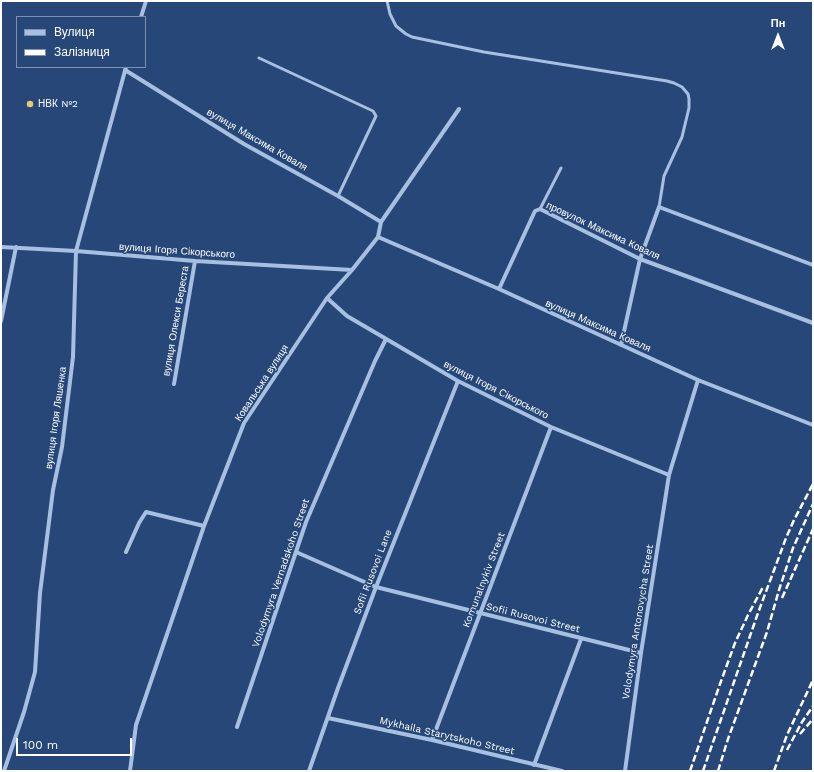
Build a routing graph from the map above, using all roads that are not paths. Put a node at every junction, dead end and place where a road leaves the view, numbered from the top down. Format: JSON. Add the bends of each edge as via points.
{"nodes":[{"id":1,"x":146,"y":1,"type":"edge"},
{"id":2,"x":387,"y":1,"type":"edge"},
{"id":3,"x":142,"y":16,"type":"edge"},
{"id":4,"x":259,"y":58,"type":"dead end"},
{"id":5,"x":126,"y":68,"type":"edge"},
{"id":6,"x":459,"y":109,"type":"dead end"},
{"id":7,"x":561,"y":168,"type":"dead end"},
{"id":8,"x":338,"y":196,"type":"junction"},
{"id":9,"x":659,"y":207,"type":"junction"},
{"id":10,"x":540,"y":209,"type":"junction"},
{"id":11,"x":381,"y":222,"type":"junction"},
{"id":12,"x":378,"y":237,"type":"junction"},
{"id":13,"x":1,"y":247,"type":"edge"},
{"id":14,"x":16,"y":247,"type":"junction"},
{"id":15,"x":76,"y":250,"type":"junction"},
{"id":16,"x":640,"y":259,"type":"junction"},
{"id":17,"x":194,"y":261,"type":"junction"},
{"id":18,"x":813,"y":265,"type":"edge"},
{"id":19,"x":352,"y":270,"type":"junction"},
{"id":20,"x":499,"y":289,"type":"junction"},
{"id":21,"x":327,"y":298,"type":"junction"},
{"id":22,"x":1,"y":321,"type":"edge"},
{"id":23,"x":813,"y":323,"type":"edge"},
{"id":24,"x":386,"y":339,"type":"junction"},
{"id":25,"x":621,"y":345,"type":"junction"},
{"id":26,"x":698,"y":380,"type":"junction"},
{"id":27,"x":458,"y":381,"type":"junction"},
{"id":28,"x":174,"y":384,"type":"dead end"},
{"id":29,"x":813,"y":425,"type":"edge"},
{"id":30,"x":551,"y":426,"type":"junction"},
{"id":31,"x":669,"y":476,"type":"junction"},
{"id":32,"x":204,"y":526,"type":"junction"},
{"id":33,"x":126,"y":552,"type":"dead end"},
{"id":34,"x":296,"y":552,"type":"junction"},
{"id":35,"x":376,"y":587,"type":"junction"},
{"id":36,"x":480,"y":613,"type":"junction"},
{"id":37,"x":581,"y":639,"type":"junction"},
{"id":38,"x":640,"y":653,"type":"junction"},
{"id":39,"x":328,"y":718,"type":"junction"},
{"id":40,"x":237,"y":727,"type":"dead end"},
{"id":41,"x":432,"y":740,"type":"junction"},
{"id":42,"x":534,"y":765,"type":"junction"},
{"id":43,"x":4,"y":771,"type":"edge"},
{"id":44,"x":130,"y":771,"type":"edge"},
{"id":45,"x":309,"y":771,"type":"edge"},
{"id":46,"x":562,"y":771,"type":"edge"},
{"id":47,"x":625,"y":771,"type":"edge"}],
"edges":[{"from":1,"to":3,"type":"street"},
{"from":2,"to":9,"type":"lane","via":[[396,26],[412,37],[484,52],[667,81],[682,87],[689,98],[689,108],[682,137],[664,176]]},
{"from":4,"to":8,"type":"lane","via":[[373,111],[376,116]]},
{"from":5,"to":8,"type":"street","name":"вулиця Максима Коваля","via":[[244,144]]},
{"from":5,"to":15,"type":"street","name":"вулиця Ігоря Ляшенка"},
{"from":6,"to":11,"type":"street","name":"Ковальська вулиця"},
{"from":7,"to":10,"type":"lane"},
{"from":8,"to":11,"type":"street","name":"вулиця Максима Коваля"},
{"from":9,"to":16,"type":"street"},
{"from":9,"to":18,"type":"street"},
{"from":10,"to":16,"type":"street","name":"провулок Максима Коваля"},
{"from":10,"to":20,"type":"street","name":"провулок Максима Коваля","via":[[535,211]]},
{"from":11,"to":12,"type":"street","name":"Ковальська вулиця"},
{"from":12,"to":19,"type":"street","name":"Ковальська вулиця"},
{"from":12,"to":20,"type":"street","name":"вулиця Максима Коваля"},
{"from":13,"to":14,"type":"street","name":"вулиця Ігоря Сікорського"},
{"from":14,"to":15,"type":"street","name":"вулиця Ігоря Сікорського"},
{"from":14,"to":22,"type":"street"},
{"from":15,"to":17,"type":"street","name":"вулиця Ігоря Сікорського"},
{"from":15,"to":43,"type":"street","name":"вулиця Ігоря Ляшенка","via":[[73,357],[40,593],[35,672]]},
{"from":16,"to":23,"type":"street","name":"провулок Максима Коваля"},
{"from":16,"to":25,"type":"street"},
{"from":17,"to":19,"type":"street","name":"вулиця Ігоря Сікорського"},
{"from":17,"to":28,"type":"street","name":"вулиця Олекси Береста"},
{"from":19,"to":21,"type":"street","name":"Ковальська вулиця"},
{"from":20,"to":25,"type":"street","name":"вулиця Максима Коваля"},
{"from":21,"to":24,"type":"street","name":"вулиця Ігоря Сікорського","via":[[347,316]]},
{"from":21,"to":32,"type":"street","name":"Ковальська вулиця","via":[[244,423]]},
{"from":24,"to":27,"type":"street","name":"вулиця Ігоря Сікорського"},
{"from":24,"to":34,"type":"street","name":"Volodymyra Vernadskoho Street","via":[[306,522]]},
{"from":25,"to":26,"type":"street","name":"вулиця Максима Коваля"},
{"from":26,"to":29,"type":"street","name":"вулиця Максима Коваля"},
{"from":26,"to":31,"type":"street","name":"Volodymyra Antonovycha Street"},
{"from":27,"to":30,"type":"street","name":"вулиця Ігоря Сікорського"},
{"from":27,"to":35,"type":"street","name":"Sofii Rusovoi Lane"},
{"from":30,"to":31,"type":"street","name":"вулиця Ігоря Сікорського"},
{"from":30,"to":36,"type":"street","name":"Komunalnykiv Street"},
{"from":31,"to":38,"type":"street","name":"Volodymyra Antonovycha Street"},
{"from":32,"to":33,"type":"street","via":[[146,512]]},
{"from":32,"to":44,"type":"street","name":"Ковальська вулиця","via":[[136,725]]},
{"from":34,"to":35,"type":"street","name":"Sofii Rusovoi Street"},
{"from":34,"to":40,"type":"street","name":"Volodymyra Vernadskoho Street"},
{"from":35,"to":36,"type":"street","name":"Sofii Rusovoi Street"},
{"from":35,"to":39,"type":"street","name":"Sofii Rusovoi Lane"},
{"from":36,"to":37,"type":"street","name":"Sofii Rusovoi Street"},
{"from":36,"to":41,"type":"street","name":"Komunalnykiv Street"},
{"from":37,"to":38,"type":"street","name":"Sofii Rusovoi Street"},
{"from":37,"to":42,"type":"street"},
{"from":38,"to":47,"type":"street","name":"Volodymyra Antonovycha Street"},
{"from":39,"to":41,"type":"street","name":"Mykhaila Starytskoho Street"},
{"from":39,"to":45,"type":"street","name":"Sofii Rusovoi Lane"},
{"from":41,"to":42,"type":"street","name":"Mykhaila Starytskoho Street"},
{"from":42,"to":46,"type":"street","name":"Mykhaila Starytskoho Street"}]}
